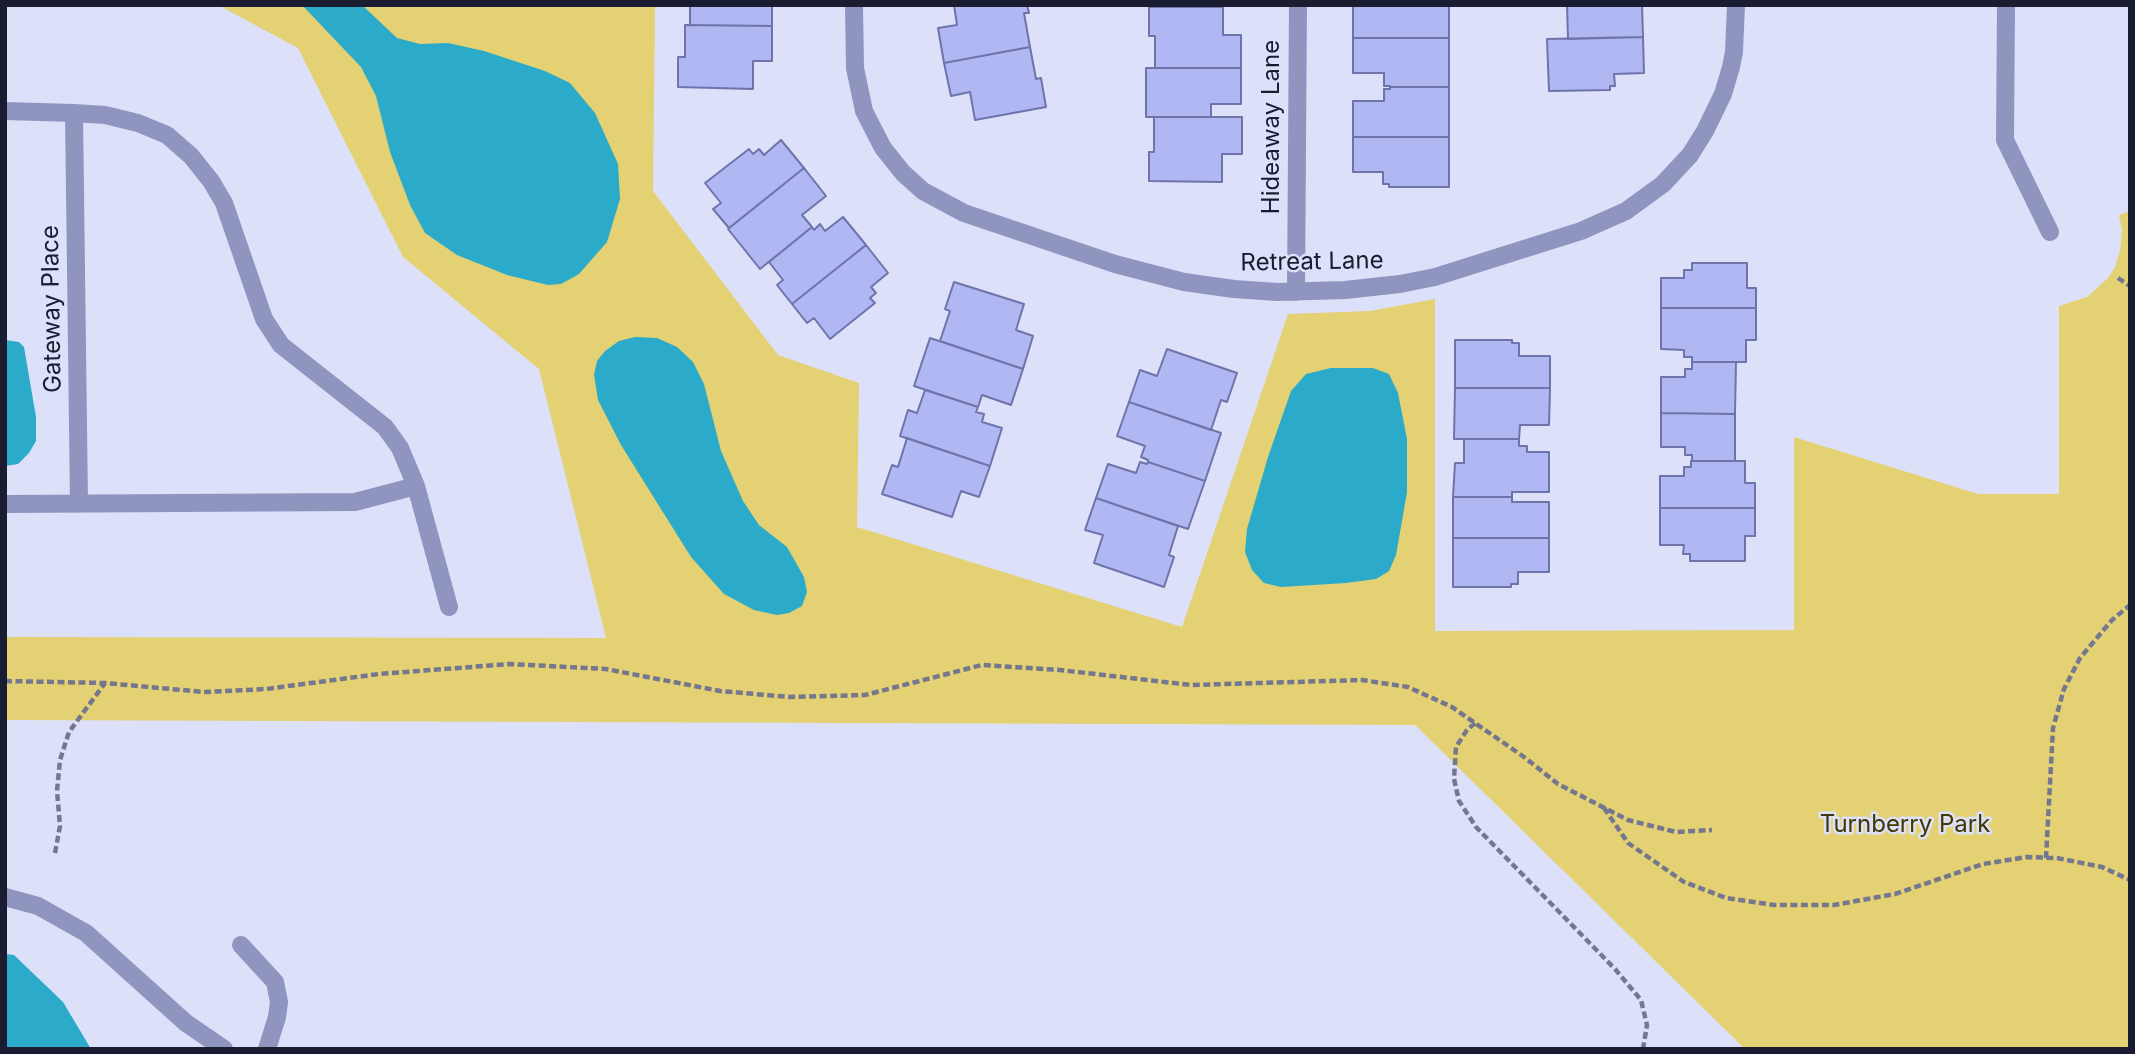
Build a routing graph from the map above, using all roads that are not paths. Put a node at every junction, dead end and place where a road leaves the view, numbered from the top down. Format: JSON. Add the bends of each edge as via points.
{"nodes":[{"id":1,"x":854,"y":5,"type":"edge"},
{"id":2,"x":1298,"y":5,"type":"edge"},
{"id":3,"x":1736,"y":5,"type":"edge"},
{"id":4,"x":2006,"y":5,"type":"edge"},
{"id":5,"x":5,"y":111,"type":"edge"},
{"id":6,"x":74,"y":113,"type":"junction"},
{"id":7,"x":2050,"y":232,"type":"dead end"},
{"id":8,"x":1296,"y":292,"type":"junction"},
{"id":9,"x":416,"y":486,"type":"junction"},
{"id":10,"x":5,"y":504,"type":"edge"},
{"id":11,"x":79,"y":504,"type":"junction"},
{"id":12,"x":449,"y":607,"type":"dead end"},
{"id":13,"x":5,"y":897,"type":"edge"},
{"id":14,"x":241,"y":945,"type":"dead end"},
{"id":15,"x":224,"y":1049,"type":"edge"},
{"id":16,"x":267,"y":1049,"type":"edge"}],
"edges":[{"from":1,"to":8,"type":"street","name":"Retreat Lane","via":[[855,68],[864,111],[892,160],[929,195],[964,214],[1157,276],[1234,289]]},
{"from":2,"to":8,"type":"street","name":"Hideaway Lane"},
{"from":3,"to":8,"type":"street","name":"Retreat Lane","via":[[1734,52],[1712,119],[1685,161],[1645,199],[1581,231],[1444,274],[1388,285]]},
{"from":4,"to":7,"type":"street","via":[[2005,140]]},
{"from":5,"to":6,"type":"street"},
{"from":6,"to":9,"type":"street","via":[[138,122],[167,135],[191,156],[224,203],[264,319],[281,345],[385,427],[400,448]]},
{"from":6,"to":11,"type":"street","name":"Gateway Place"},
{"from":9,"to":11,"type":"street","via":[[355,502]]},
{"from":9,"to":12,"type":"street"},
{"from":10,"to":11,"type":"street"},
{"from":13,"to":15,"type":"street","via":[[38,906],[86,933],[186,1023]]},
{"from":14,"to":16,"type":"street","via":[[275,982],[279,1002]]}]}
